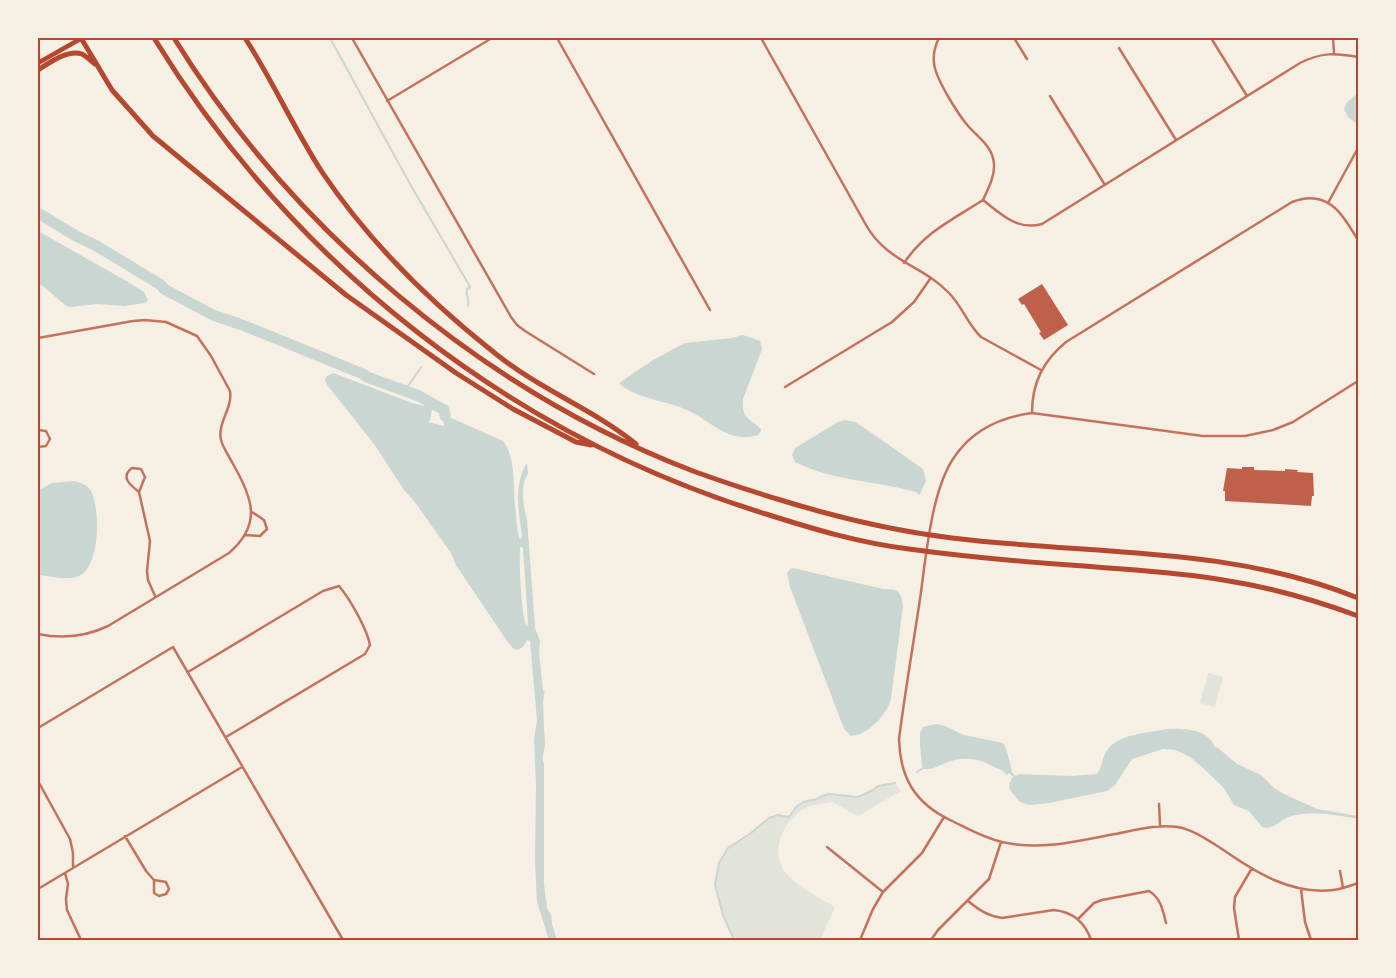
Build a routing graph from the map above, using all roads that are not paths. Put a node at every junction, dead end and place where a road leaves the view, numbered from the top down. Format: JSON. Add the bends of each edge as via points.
{"nodes":[{"id":1,"x":81,"y":38,"type":"edge"},
{"id":2,"x":154,"y":38,"type":"edge"},
{"id":3,"x":174,"y":38,"type":"edge"},
{"id":4,"x":245,"y":38,"type":"edge"},
{"id":5,"x":250,"y":38,"type":"edge"},
{"id":6,"x":352,"y":38,"type":"edge"},
{"id":7,"x":492,"y":38,"type":"edge"},
{"id":8,"x":557,"y":38,"type":"edge"},
{"id":9,"x":761,"y":38,"type":"edge"},
{"id":10,"x":939,"y":38,"type":"edge"},
{"id":11,"x":1014,"y":38,"type":"edge"},
{"id":12,"x":1211,"y":38,"type":"edge"},
{"id":13,"x":1333,"y":38,"type":"edge"},
{"id":14,"x":1118,"y":48,"type":"dead end"},
{"id":15,"x":1334,"y":53,"type":"junction"},
{"id":16,"x":256,"y":55,"type":"junction"},
{"id":17,"x":1358,"y":57,"type":"edge"},
{"id":18,"x":1027,"y":59,"type":"dead end"},
{"id":19,"x":38,"y":62,"type":"edge"},
{"id":20,"x":98,"y":67,"type":"junction"},
{"id":21,"x":38,"y":70,"type":"edge"},
{"id":22,"x":1050,"y":96,"type":"dead end"},
{"id":23,"x":1247,"y":96,"type":"junction"},
{"id":24,"x":387,"y":101,"type":"junction"},
{"id":25,"x":1176,"y":140,"type":"junction"},
{"id":26,"x":1358,"y":148,"type":"edge"},
{"id":27,"x":1105,"y":186,"type":"junction"},
{"id":28,"x":983,"y":200,"type":"junction"},
{"id":29,"x":1328,"y":202,"type":"junction"},
{"id":30,"x":1358,"y":240,"type":"edge"},
{"id":31,"x":904,"y":263,"type":"junction"},
{"id":32,"x":930,"y":279,"type":"junction"},
{"id":33,"x":710,"y":310,"type":"dead end"},
{"id":34,"x":38,"y":338,"type":"edge"},
{"id":35,"x":1041,"y":370,"type":"junction"},
{"id":36,"x":594,"y":374,"type":"dead end"},
{"id":37,"x":1358,"y":381,"type":"edge"},
{"id":38,"x":785,"y":387,"type":"dead end"},
{"id":39,"x":1032,"y":413,"type":"junction"},
{"id":40,"x":38,"y":430,"type":"edge"},
{"id":41,"x":594,"y":445,"type":"junction"},
{"id":42,"x":38,"y":447,"type":"edge"},
{"id":43,"x":642,"y":449,"type":"junction"},
{"id":44,"x":139,"y":492,"type":"junction"},
{"id":45,"x":252,"y":512,"type":"junction"},
{"id":46,"x":245,"y":535,"type":"junction"},
{"id":47,"x":155,"y":596,"type":"junction"},
{"id":48,"x":1358,"y":598,"type":"edge"},
{"id":49,"x":1358,"y":616,"type":"edge"},
{"id":50,"x":38,"y":634,"type":"edge"},
{"id":51,"x":188,"y":672,"type":"junction"},
{"id":52,"x":38,"y":728,"type":"edge"},
{"id":53,"x":225,"y":737,"type":"junction"},
{"id":54,"x":242,"y":767,"type":"junction"},
{"id":55,"x":38,"y":781,"type":"edge"},
{"id":56,"x":1159,"y":804,"type":"dead end"},
{"id":57,"x":944,"y":817,"type":"junction"},
{"id":58,"x":1160,"y":825,"type":"junction"},
{"id":59,"x":125,"y":836,"type":"junction"},
{"id":60,"x":1001,"y":842,"type":"junction"},
{"id":61,"x":828,"y":847,"type":"dead end"},
{"id":62,"x":72,"y":868,"type":"junction"},
{"id":63,"x":1252,"y":868,"type":"junction"},
{"id":64,"x":1340,"y":871,"type":"dead end"},
{"id":65,"x":65,"y":873,"type":"junction"},
{"id":66,"x":154,"y":880,"type":"junction"},
{"id":67,"x":1358,"y":883,"type":"edge"},
{"id":68,"x":1343,"y":888,"type":"junction"},
{"id":69,"x":38,"y":889,"type":"edge"},
{"id":70,"x":1301,"y":889,"type":"junction"},
{"id":71,"x":883,"y":892,"type":"junction"},
{"id":72,"x":968,"y":901,"type":"junction"},
{"id":73,"x":1078,"y":918,"type":"junction"},
{"id":74,"x":1166,"y":923,"type":"dead end"},
{"id":75,"x":81,"y":940,"type":"edge"},
{"id":76,"x":343,"y":940,"type":"edge"},
{"id":77,"x":860,"y":940,"type":"edge"},
{"id":78,"x":931,"y":940,"type":"edge"},
{"id":79,"x":1091,"y":940,"type":"edge"},
{"id":80,"x":1238,"y":940,"type":"edge"},
{"id":81,"x":1311,"y":940,"type":"edge"}],
"edges":[{"from":1,"to":19,"type":"main road"},
{"from":1,"to":20,"type":"highway"},
{"from":2,"to":41,"type":"highway","via":[[240,160],[314,242],[358,284],[464,368],[516,402]]},
{"from":3,"to":43,"type":"highway","via":[[254,150],[301,203],[371,272],[457,341],[504,373],[574,415]]},
{"from":4,"to":16,"type":"highway"},
{"from":5,"to":16,"type":"highway"},
{"from":6,"to":24,"type":"street"},
{"from":7,"to":24,"type":"street"},
{"from":8,"to":33,"type":"street"},
{"from":9,"to":31,"type":"street","via":[[869,231]]},
{"from":10,"to":28,"type":"street","via":[[933,62],[936,71],[962,118],[984,142],[993,160],[990,186]]},
{"from":11,"to":18,"type":"street"},
{"from":12,"to":23,"type":"street"},
{"from":13,"to":15,"type":"street"},
{"from":14,"to":25,"type":"street"},
{"from":15,"to":17,"type":"street"},
{"from":15,"to":23,"type":"street","via":[[1300,63]]},
{"from":16,"to":43,"type":"highway","via":[[322,171],[348,207],[428,296],[497,355]]},
{"from":20,"to":21,"type":"highway","via":[[82,54],[73,54]]},
{"from":20,"to":41,"type":"highway","via":[[112,90],[153,136],[346,295],[513,409],[576,442]]},
{"from":22,"to":27,"type":"street"},
{"from":23,"to":25,"type":"street"},
{"from":24,"to":36,"type":"street","via":[[517,325]]},
{"from":25,"to":27,"type":"street"},
{"from":26,"to":29,"type":"street"},
{"from":27,"to":28,"type":"street","via":[[1036,226],[1018,225]]},
{"from":28,"to":31,"type":"street","via":[[926,237]]},
{"from":29,"to":30,"type":"street","via":[[1340,212]]},
{"from":29,"to":35,"type":"street","via":[[1309,198],[1283,206],[1066,342]]},
{"from":31,"to":32,"type":"street"},
{"from":32,"to":35,"type":"street","via":[[948,292],[981,337]]},
{"from":32,"to":38,"type":"street","via":[[914,302],[892,322]]},
{"from":34,"to":45,"type":"street","via":[[145,320],[166,322],[197,336],[230,391],[231,398],[220,431],[221,440],[247,490]]},
{"from":35,"to":39,"type":"street","via":[[1033,392]]},
{"from":37,"to":39,"type":"street","via":[[1293,422],[1245,436],[1203,436]]},
{"from":39,"to":57,"type":"street","via":[[992,424],[977,434],[960,449],[940,486],[900,750],[902,768],[917,796]]},
{"from":40,"to":42,"type":"street","via":[[46,431],[50,439],[46,446]]},
{"from":41,"to":49,"type":"highway","via":[[678,484],[830,533],[904,549],[1224,580],[1270,589]]},
{"from":43,"to":48,"type":"highway","via":[[749,490],[833,516],[907,532],[1239,564],[1298,578]]},
{"from":44,"to":44,"type":"street","via":[[144,474],[138,468],[132,468],[126,478]]},
{"from":44,"to":47,"type":"street","via":[[150,541],[148,580]]},
{"from":45,"to":46,"type":"street"},
{"from":45,"to":46,"type":"street","via":[[264,520],[267,529],[260,536]]},
{"from":46,"to":47,"type":"street","via":[[229,553]]},
{"from":47,"to":50,"type":"street","via":[[95,632],[70,637]]},
{"from":51,"to":52,"type":"street","via":[[173,646]]},
{"from":51,"to":53,"type":"street"},
{"from":51,"to":53,"type":"street","via":[[326,589],[339,586],[345,593],[368,634],[370,645],[365,654]]},
{"from":53,"to":54,"type":"street"},
{"from":54,"to":59,"type":"street"},
{"from":54,"to":76,"type":"street"},
{"from":55,"to":62,"type":"street","via":[[70,839]]},
{"from":56,"to":58,"type":"street"},
{"from":57,"to":60,"type":"street"},
{"from":57,"to":71,"type":"street","via":[[922,853]]},
{"from":58,"to":60,"type":"street","via":[[1055,845]]},
{"from":58,"to":63,"type":"street","via":[[1181,827],[1199,835]]},
{"from":59,"to":62,"type":"street"},
{"from":59,"to":66,"type":"street"},
{"from":60,"to":72,"type":"street","via":[[989,879]]},
{"from":61,"to":71,"type":"street"},
{"from":62,"to":65,"type":"street"},
{"from":63,"to":70,"type":"street","via":[[1275,881]]},
{"from":63,"to":80,"type":"street","via":[[1235,897]]},
{"from":64,"to":68,"type":"street"},
{"from":65,"to":69,"type":"street"},
{"from":65,"to":75,"type":"street","via":[[67,910]]},
{"from":66,"to":66,"type":"street","via":[[154,893],[159,896],[166,894],[169,887],[166,882]]},
{"from":67,"to":68,"type":"street"},
{"from":68,"to":70,"type":"street"},
{"from":70,"to":81,"type":"street"},
{"from":71,"to":77,"type":"street"},
{"from":72,"to":73,"type":"street","via":[[994,917],[1063,910]]},
{"from":72,"to":78,"type":"street"},
{"from":73,"to":74,"type":"street","via":[[1094,903],[1149,891],[1158,899]]},
{"from":73,"to":79,"type":"street"}]}
